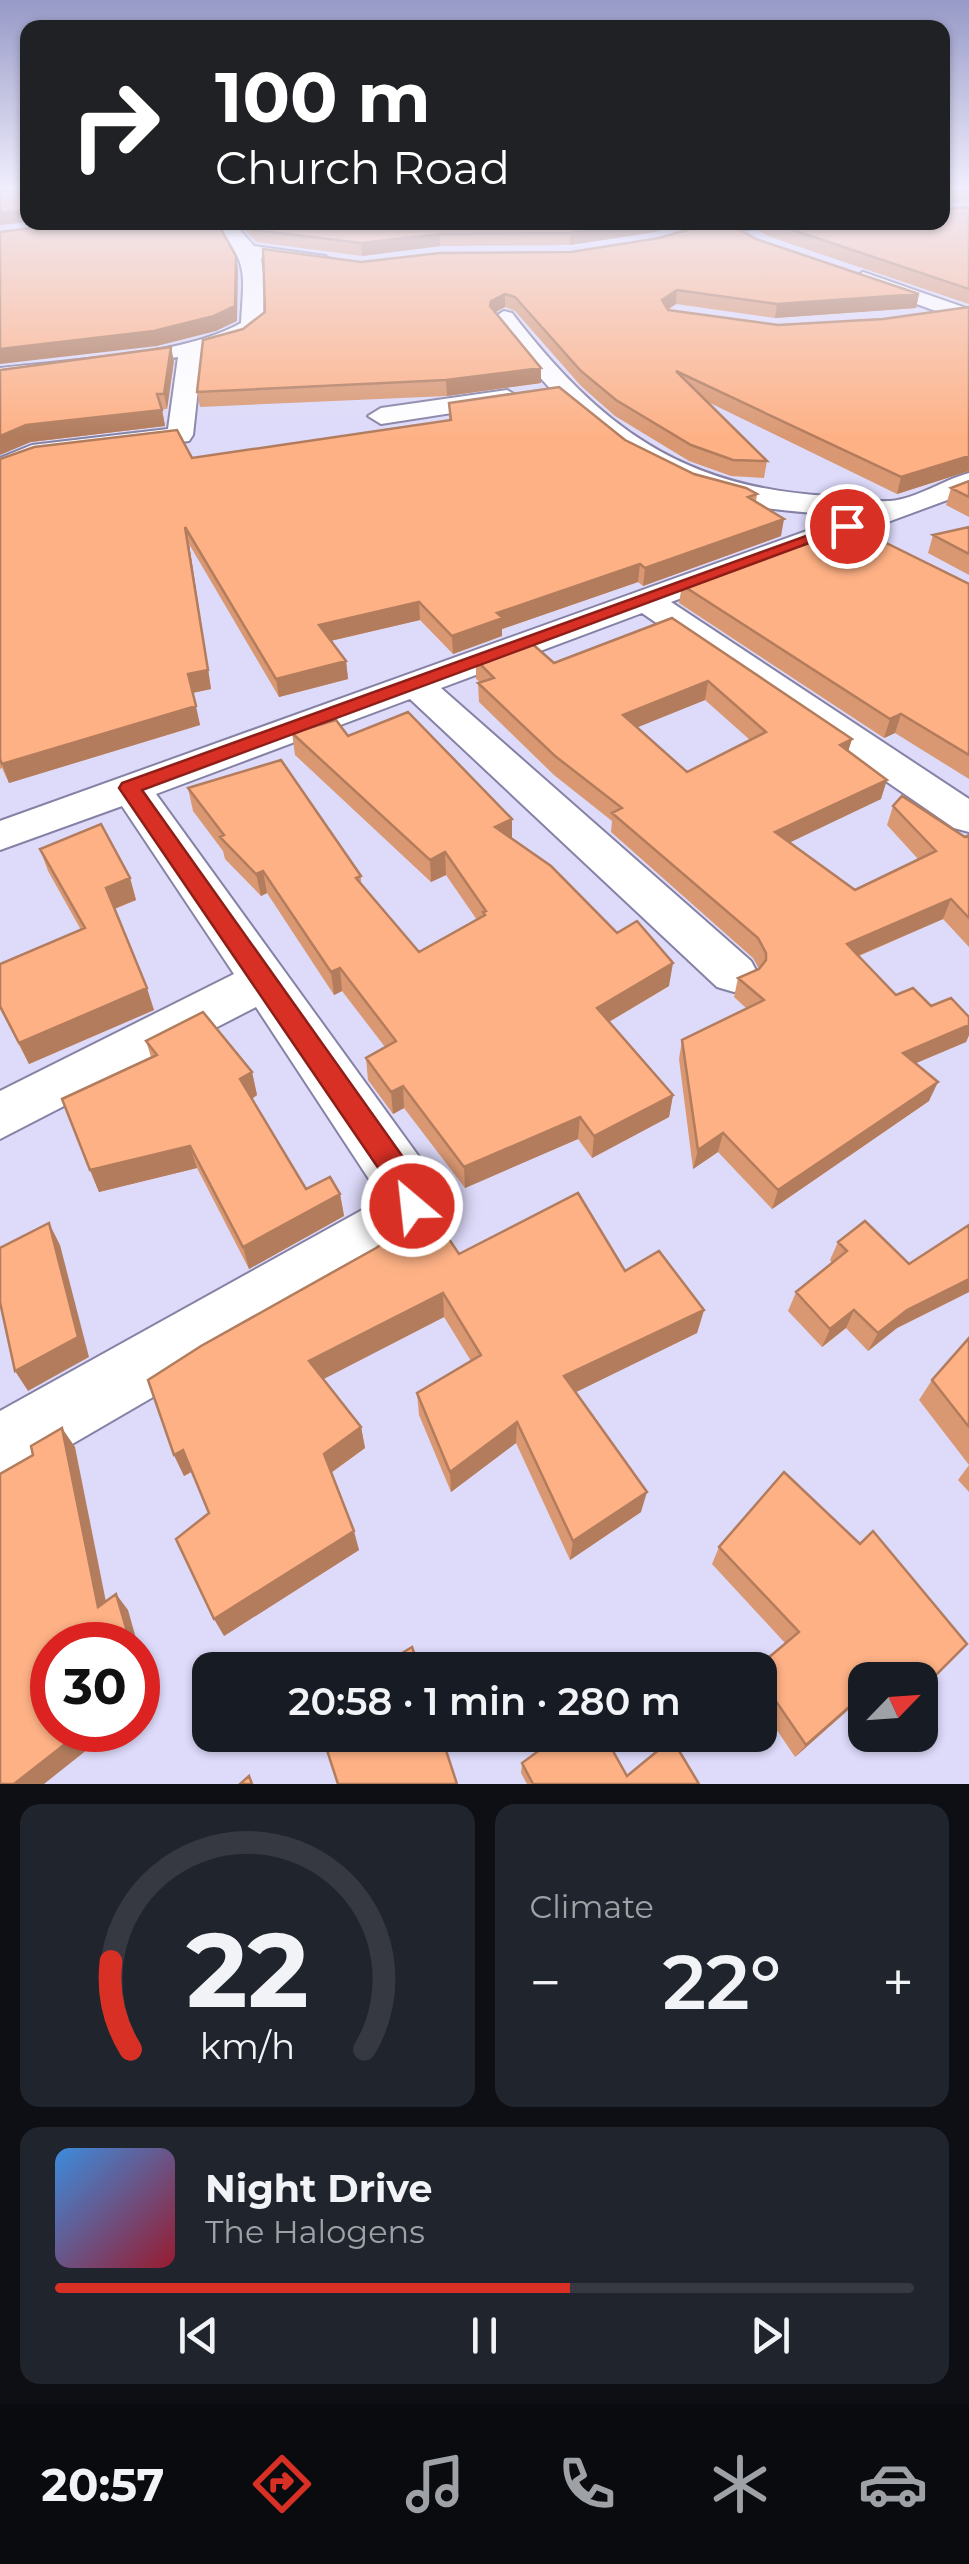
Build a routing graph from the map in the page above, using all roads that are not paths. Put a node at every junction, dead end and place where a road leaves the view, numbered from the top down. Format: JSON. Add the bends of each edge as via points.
{"nodes":[{"id":1,"x":254,"y":270,"type":"edge"},
{"id":2,"x":848,"y":272,"type":"edge"},
{"id":3,"x":965,"y":315,"type":"edge"},
{"id":4,"x":504,"y":318,"type":"edge"},
{"id":5,"x":909,"y":319,"type":"edge"},
{"id":6,"x":191,"y":347,"type":"junction"},
{"id":7,"x":0,"y":375,"type":"edge"},
{"id":8,"x":564,"y":391,"type":"junction"},
{"id":9,"x":382,"y":416,"type":"dead end"},
{"id":10,"x":0,"y":468,"type":"edge"},
{"id":11,"x":969,"y":482,"type":"edge"},
{"id":12,"x":894,"y":509,"type":"junction"},
{"id":13,"x":847,"y":526,"type":"junction"},
{"id":14,"x":882,"y":545,"type":"edge"},
{"id":15,"x":645,"y":600,"type":"junction"},
{"id":16,"x":414,"y":683,"type":"junction"},
{"id":17,"x":130,"y":788,"type":"junction"},
{"id":18,"x":969,"y":818,"type":"edge"},
{"id":19,"x":0,"y":836,"type":"edge"},
{"id":20,"x":734,"y":974,"type":"dead end"},
{"id":21,"x":263,"y":982,"type":"junction"},
{"id":22,"x":0,"y":1116,"type":"edge"},
{"id":23,"x":0,"y":1448,"type":"edge"}],
"edges":[{"from":1,"to":6,"type":"street","via":[[252,326],[245,334]]},
{"from":2,"to":3,"type":"street"},
{"from":3,"to":5,"type":"street"},
{"from":4,"to":8,"type":"street"},
{"from":6,"to":7,"type":"street"},
{"from":6,"to":10,"type":"street","via":[[180,435],[32,452]]},
{"from":8,"to":9,"type":"street"},
{"from":8,"to":12,"type":"street","via":[[632,444],[711,487],[772,500]]},
{"from":11,"to":12,"type":"street"},
{"from":12,"to":13,"type":"street"},
{"from":13,"to":14,"type":"street"},
{"from":13,"to":15,"type":"street"},
{"from":15,"to":16,"type":"street"},
{"from":15,"to":18,"type":"street"},
{"from":16,"to":17,"type":"street"},
{"from":16,"to":20,"type":"street"},
{"from":17,"to":19,"type":"street"},
{"from":17,"to":21,"type":"street"},
{"from":21,"to":22,"type":"street"},
{"from":21,"to":23,"type":"street","via":[[410,1190],[412,1206],[399,1223]]}]}
